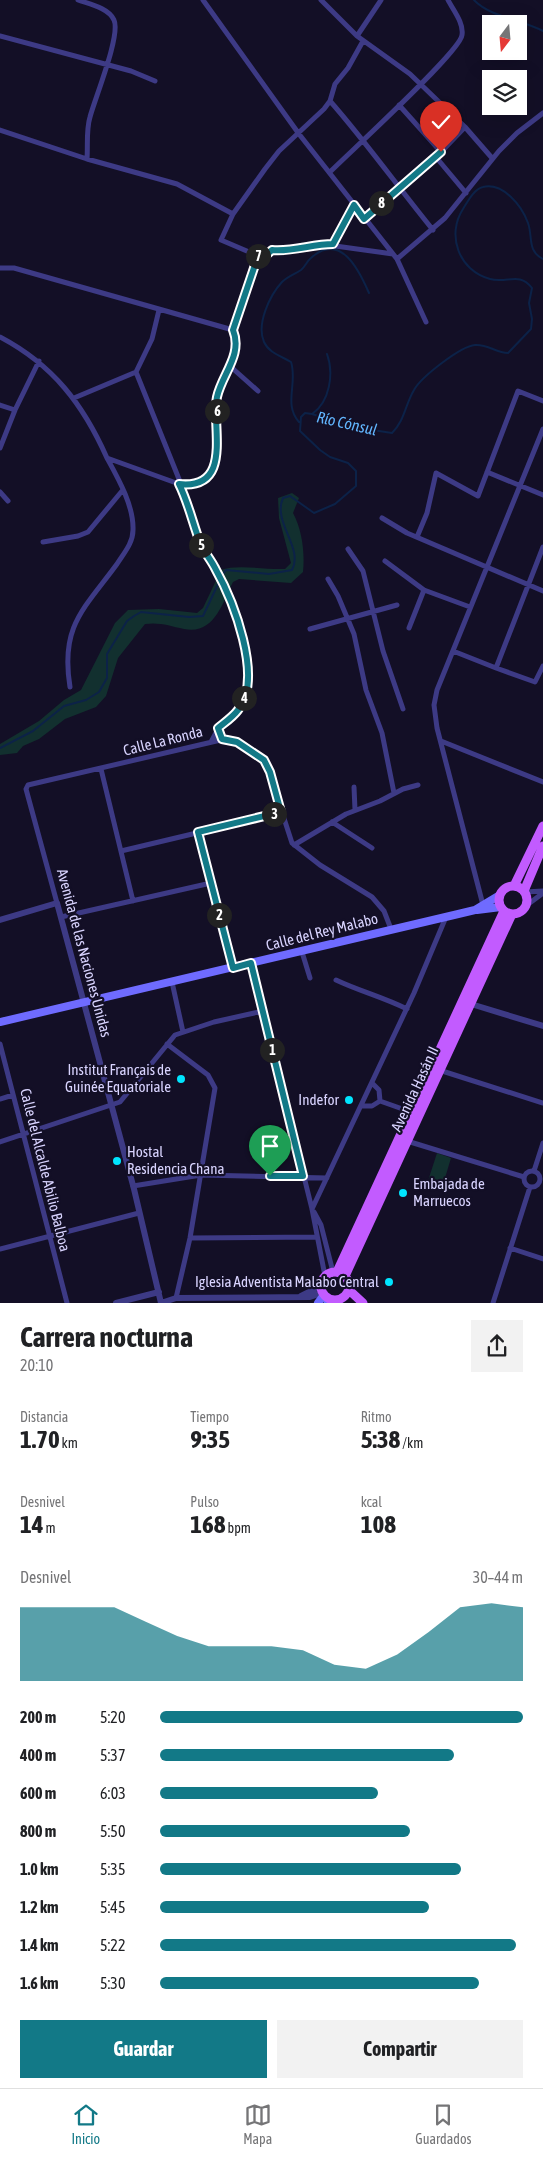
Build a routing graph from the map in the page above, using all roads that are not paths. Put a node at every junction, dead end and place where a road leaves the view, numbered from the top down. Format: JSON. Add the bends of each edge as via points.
{"nodes":[{"id":1,"x":78,"y":0,"type":"edge"},
{"id":2,"x":204,"y":0,"type":"edge"},
{"id":3,"x":321,"y":0,"type":"edge"},
{"id":4,"x":380,"y":0,"type":"edge"},
{"id":5,"x":448,"y":0,"type":"edge"},
{"id":6,"x":0,"y":36,"type":"edge"},
{"id":7,"x":357,"y":36,"type":"junction"},
{"id":8,"x":363,"y":41,"type":"junction"},
{"id":9,"x":107,"y":64,"type":"junction"},
{"id":10,"x":155,"y":81,"type":"dead end"},
{"id":11,"x":420,"y":84,"type":"junction"},
{"id":12,"x":330,"y":100,"type":"junction"},
{"id":13,"x":399,"y":105,"type":"junction"},
{"id":14,"x":543,"y":113,"type":"edge"},
{"id":15,"x":465,"y":127,"type":"junction"},
{"id":16,"x":0,"y":130,"type":"edge"},
{"id":17,"x":299,"y":134,"type":"junction"},
{"id":18,"x":364,"y":139,"type":"junction"},
{"id":19,"x":441,"y":152,"type":"junction"},
{"id":20,"x":435,"y":156,"type":"junction"},
{"id":21,"x":492,"y":158,"type":"junction"},
{"id":22,"x":88,"y":159,"type":"junction"},
{"id":23,"x":330,"y":172,"type":"junction"},
{"id":24,"x":399,"y":189,"type":"junction"},
{"id":25,"x":466,"y":193,"type":"junction"},
{"id":26,"x":354,"y":205,"type":"junction"},
{"id":27,"x":233,"y":214,"type":"junction"},
{"id":28,"x":364,"y":219,"type":"junction"},
{"id":29,"x":433,"y":230,"type":"junction"},
{"id":30,"x":333,"y":244,"type":"junction"},
{"id":31,"x":393,"y":254,"type":"junction"},
{"id":32,"x":258,"y":256,"type":"junction"},
{"id":33,"x":397,"y":259,"type":"junction"},
{"id":34,"x":0,"y":268,"type":"edge"},
{"id":35,"x":159,"y":310,"type":"junction"},
{"id":36,"x":426,"y":322,"type":"dead end"},
{"id":37,"x":233,"y":330,"type":"junction"},
{"id":38,"x":0,"y":337,"type":"edge"},
{"id":39,"x":39,"y":361,"type":"junction"},
{"id":40,"x":231,"y":367,"type":"junction"},
{"id":41,"x":136,"y":372,"type":"junction"},
{"id":42,"x":258,"y":391,"type":"dead end"},
{"id":43,"x":74,"y":398,"type":"junction"},
{"id":44,"x":543,"y":401,"type":"edge"},
{"id":45,"x":0,"y":405,"type":"edge"},
{"id":46,"x":15,"y":410,"type":"junction"},
{"id":47,"x":543,"y":428,"type":"edge"},
{"id":48,"x":0,"y":448,"type":"edge"},
{"id":49,"x":106,"y":458,"type":"junction"},
{"id":50,"x":487,"y":472,"type":"junction"},
{"id":51,"x":179,"y":484,"type":"junction"},
{"id":52,"x":520,"y":485,"type":"junction"},
{"id":53,"x":122,"y":491,"type":"junction"},
{"id":54,"x":0,"y":492,"type":"edge"},
{"id":55,"x":543,"y":495,"type":"edge"},
{"id":56,"x":8,"y":501,"type":"dead end"},
{"id":57,"x":382,"y":518,"type":"dead end"},
{"id":58,"x":417,"y":537,"type":"junction"},
{"id":59,"x":43,"y":542,"type":"dead end"},
{"id":60,"x":543,"y":547,"type":"edge"},
{"id":61,"x":348,"y":549,"type":"dead end"},
{"id":62,"x":385,"y":561,"type":"dead end"},
{"id":63,"x":487,"y":568,"type":"junction"},
{"id":64,"x":328,"y":579,"type":"dead end"},
{"id":65,"x":528,"y":585,"type":"junction"},
{"id":66,"x":424,"y":590,"type":"junction"},
{"id":67,"x":543,"y":591,"type":"edge"},
{"id":68,"x":397,"y":605,"type":"dead end"},
{"id":69,"x":470,"y":606,"type":"junction"},
{"id":70,"x":374,"y":611,"type":"junction"},
{"id":71,"x":348,"y":619,"type":"junction"},
{"id":72,"x":409,"y":628,"type":"dead end"},
{"id":73,"x":310,"y":629,"type":"dead end"},
{"id":74,"x":453,"y":651,"type":"junction"},
{"id":75,"x":543,"y":666,"type":"edge"},
{"id":76,"x":496,"y":668,"type":"junction"},
{"id":77,"x":70,"y":687,"type":"dead end"},
{"id":78,"x":403,"y":709,"type":"dead end"},
{"id":79,"x":218,"y":728,"type":"junction"},
{"id":80,"x":222,"y":739,"type":"junction"},
{"id":81,"x":441,"y":741,"type":"junction"},
{"id":82,"x":211,"y":742,"type":"junction"},
{"id":83,"x":101,"y":769,"type":"junction"},
{"id":84,"x":543,"y":782,"type":"edge"},
{"id":85,"x":28,"y":785,"type":"joint"},
{"id":86,"x":418,"y":785,"type":"dead end"},
{"id":87,"x":354,"y":787,"type":"dead end"},
{"id":88,"x":394,"y":793,"type":"junction"},
{"id":89,"x":355,"y":810,"type":"junction"},
{"id":90,"x":281,"y":812,"type":"junction"},
{"id":91,"x":332,"y":822,"type":"junction"},
{"id":92,"x":543,"y":826,"type":"edge"},
{"id":93,"x":198,"y":832,"type":"junction"},
{"id":94,"x":294,"y":845,"type":"junction"},
{"id":95,"x":543,"y":846,"type":"edge"},
{"id":96,"x":372,"y":848,"type":"dead end"},
{"id":97,"x":121,"y":850,"type":"junction"},
{"id":98,"x":211,"y":883,"type":"junction"},
{"id":99,"x":514,"y":886,"type":"junction"},
{"id":100,"x":524,"y":891,"type":"junction"},
{"id":101,"x":543,"y":892,"type":"edge"},
{"id":102,"x":500,"y":896,"type":"junction"},
{"id":103,"x":132,"y":901,"type":"junction"},
{"id":104,"x":57,"y":903,"type":"junction"},
{"id":105,"x":483,"y":905,"type":"junction"},
{"id":106,"x":527,"y":905,"type":"junction"},
{"id":107,"x":475,"y":910,"type":"junction"},
{"id":108,"x":506,"y":911,"type":"junction"},
{"id":109,"x":61,"y":917,"type":"junction"},
{"id":110,"x":446,"y":917,"type":"junction"},
{"id":111,"x":0,"y":920,"type":"edge"},
{"id":112,"x":391,"y":929,"type":"junction"},
{"id":113,"x":302,"y":952,"type":"junction"},
{"id":114,"x":251,"y":963,"type":"junction"},
{"id":115,"x":233,"y":968,"type":"junction"},
{"id":116,"x":310,"y":978,"type":"dead end"},
{"id":117,"x":336,"y":980,"type":"dead end"},
{"id":118,"x":172,"y":982,"type":"junction"},
{"id":119,"x":84,"y":1003,"type":"junction"},
{"id":120,"x":471,"y":1004,"type":"junction"},
{"id":121,"x":407,"y":1009,"type":"junction"},
{"id":122,"x":263,"y":1011,"type":"junction"},
{"id":123,"x":0,"y":1022,"type":"edge"},
{"id":124,"x":543,"y":1026,"type":"edge"},
{"id":125,"x":183,"y":1032,"type":"junction"},
{"id":126,"x":0,"y":1044,"type":"edge"},
{"id":127,"x":167,"y":1044,"type":"junction"},
{"id":128,"x":439,"y":1070,"type":"junction"},
{"id":129,"x":372,"y":1083,"type":"junction"},
{"id":130,"x":13,"y":1095,"type":"junction"},
{"id":131,"x":0,"y":1099,"type":"edge"},
{"id":132,"x":380,"y":1101,"type":"junction"},
{"id":133,"x":543,"y":1103,"type":"edge"},
{"id":134,"x":110,"y":1106,"type":"junction"},
{"id":135,"x":362,"y":1106,"type":"junction"},
{"id":136,"x":411,"y":1112,"type":"junction"},
{"id":137,"x":23,"y":1134,"type":"junction"},
{"id":138,"x":407,"y":1141,"type":"junction"},
{"id":139,"x":0,"y":1142,"type":"edge"},
{"id":140,"x":543,"y":1143,"type":"edge"},
{"id":141,"x":534,"y":1171,"type":"junction"},
{"id":142,"x":201,"y":1176,"type":"junction"},
{"id":143,"x":303,"y":1176,"type":"junction"},
{"id":144,"x":524,"y":1177,"type":"junction"},
{"id":145,"x":327,"y":1178,"type":"junction"},
{"id":146,"x":541,"y":1183,"type":"edge"},
{"id":147,"x":133,"y":1186,"type":"junction"},
{"id":148,"x":530,"y":1187,"type":"junction"},
{"id":149,"x":312,"y":1209,"type":"junction"},
{"id":150,"x":140,"y":1213,"type":"junction"},
{"id":151,"x":49,"y":1235,"type":"junction"},
{"id":152,"x":317,"y":1237,"type":"junction"},
{"id":153,"x":190,"y":1238,"type":"junction"},
{"id":154,"x":510,"y":1248,"type":"junction"},
{"id":155,"x":0,"y":1249,"type":"edge"},
{"id":156,"x":543,"y":1259,"type":"edge"},
{"id":157,"x":335,"y":1274,"type":"junction"},
{"id":158,"x":349,"y":1290,"type":"junction"},
{"id":159,"x":159,"y":1292,"type":"junction"},
{"id":160,"x":325,"y":1295,"type":"edge"},
{"id":161,"x":176,"y":1298,"type":"junction"},
{"id":162,"x":342,"y":1299,"type":"junction"},
{"id":163,"x":67,"y":1303,"type":"edge"},
{"id":164,"x":116,"y":1303,"type":"edge"},
{"id":165,"x":161,"y":1303,"type":"edge"},
{"id":166,"x":318,"y":1303,"type":"edge"},
{"id":167,"x":355,"y":1303,"type":"edge"},
{"id":168,"x":363,"y":1303,"type":"edge"},
{"id":169,"x":493,"y":1303,"type":"edge"}],
"edges":[{"from":1,"to":9,"type":"street","via":[[108,13],[116,22]]},
{"from":2,"to":17,"type":"street"},
{"from":3,"to":7,"type":"street"},
{"from":4,"to":7,"type":"street"},
{"from":5,"to":11,"type":"street","via":[[462,27],[461,41]]},
{"from":6,"to":9,"type":"street"},
{"from":7,"to":8,"type":"street"},
{"from":8,"to":11,"type":"street","via":[[395,62]]},
{"from":8,"to":12,"type":"street","via":[[348,68],[334,84]]},
{"from":9,"to":10,"type":"street"},
{"from":9,"to":22,"type":"street","via":[[90,118]]},
{"from":11,"to":13,"type":"street"},
{"from":11,"to":15,"type":"street"},
{"from":12,"to":17,"type":"street"},
{"from":12,"to":18,"type":"street"},
{"from":13,"to":18,"type":"street"},
{"from":13,"to":19,"type":"street"},
{"from":14,"to":21,"type":"street"},
{"from":15,"to":19,"type":"street"},
{"from":15,"to":21,"type":"street"},
{"from":16,"to":22,"type":"street"},
{"from":17,"to":23,"type":"street"},
{"from":17,"to":27,"type":"street","via":[[279,151]]},
{"from":18,"to":23,"type":"street"},
{"from":18,"to":24,"type":"street"},
{"from":19,"to":20,"type":"street"},
{"from":20,"to":24,"type":"street"},
{"from":20,"to":25,"type":"street"},
{"from":21,"to":25,"type":"street"},
{"from":22,"to":27,"type":"street","via":[[177,184]]},
{"from":23,"to":26,"type":"street"},
{"from":24,"to":28,"type":"street"},
{"from":24,"to":29,"type":"street"},
{"from":25,"to":29,"type":"street"},
{"from":26,"to":28,"type":"street"},
{"from":26,"to":30,"type":"street"},
{"from":27,"to":32,"type":"street","via":[[222,240]]},
{"from":28,"to":31,"type":"street"},
{"from":29,"to":33,"type":"street"},
{"from":30,"to":31,"type":"street"},
{"from":30,"to":32,"type":"street","via":[[289,251],[272,250],[264,257]]},
{"from":31,"to":33,"type":"street"},
{"from":32,"to":37,"type":"street"},
{"from":33,"to":36,"type":"street"},
{"from":34,"to":35,"type":"street","via":[[14,268]]},
{"from":35,"to":37,"type":"street"},
{"from":35,"to":41,"type":"street","via":[[150,343]]},
{"from":37,"to":40,"type":"street","via":[[235,340]]},
{"from":38,"to":39,"type":"street"},
{"from":39,"to":43,"type":"street"},
{"from":39,"to":46,"type":"street"},
{"from":40,"to":42,"type":"street"},
{"from":40,"to":51,"type":"street","via":[[216,400],[218,434],[212,471],[201,481]]},
{"from":41,"to":43,"type":"street"},
{"from":41,"to":51,"type":"street"},
{"from":43,"to":49,"type":"street","via":[[94,428]]},
{"from":44,"to":50,"type":"street","via":[[518,391]]},
{"from":45,"to":46,"type":"street"},
{"from":46,"to":48,"type":"street"},
{"from":47,"to":52,"type":"street"},
{"from":49,"to":51,"type":"street"},
{"from":49,"to":53,"type":"street"},
{"from":50,"to":52,"type":"street"},
{"from":50,"to":58,"type":"street","via":[[478,496],[436,473]]},
{"from":51,"to":79,"type":"street","via":[[189,504],[201,545],[232,602],[248,668],[247,690],[239,710]]},
{"from":52,"to":55,"type":"street"},
{"from":52,"to":63,"type":"street"},
{"from":53,"to":59,"type":"street","via":[[88,532]]},
{"from":53,"to":77,"type":"street","via":[[132,519],[133,536],[77,618],[67,651]]},
{"from":54,"to":56,"type":"street"},
{"from":57,"to":58,"type":"street"},
{"from":58,"to":63,"type":"street"},
{"from":60,"to":65,"type":"street"},
{"from":61,"to":70,"type":"street","via":[[364,571]]},
{"from":62,"to":66,"type":"street"},
{"from":63,"to":65,"type":"street"},
{"from":63,"to":69,"type":"street"},
{"from":64,"to":71,"type":"street"},
{"from":65,"to":67,"type":"street"},
{"from":65,"to":76,"type":"street"},
{"from":66,"to":69,"type":"street"},
{"from":66,"to":72,"type":"street"},
{"from":68,"to":70,"type":"street"},
{"from":69,"to":74,"type":"street"},
{"from":70,"to":71,"type":"street"},
{"from":70,"to":78,"type":"street"},
{"from":71,"to":73,"type":"street"},
{"from":71,"to":88,"type":"street","via":[[360,654],[366,690],[382,733]]},
{"from":74,"to":76,"type":"street"},
{"from":74,"to":81,"type":"street","via":[[434,705]]},
{"from":75,"to":76,"type":"street","via":[[535,682]]},
{"from":79,"to":80,"type":"street"},
{"from":79,"to":82,"type":"street"},
{"from":80,"to":82,"type":"street","name":"Calle La Ronda"},
{"from":80,"to":90,"type":"street","name":"Calle La Ronda","via":[[237,742],[264,760]]},
{"from":81,"to":84,"type":"street"},
{"from":81,"to":105,"type":"street"},
{"from":82,"to":83,"type":"street","name":"Calle La Ronda"},
{"from":83,"to":85,"type":"street","name":"Calle La Ronda"},
{"from":83,"to":97,"type":"street"},
{"from":85,"to":104,"type":"street","name":"Avenida de las Naciones Unidas","via":[[26,789]]},
{"from":86,"to":88,"type":"street"},
{"from":87,"to":89,"type":"street"},
{"from":88,"to":89,"type":"street"},
{"from":89,"to":91,"type":"street"},
{"from":90,"to":93,"type":"street"},
{"from":90,"to":94,"type":"street","name":"Calle La Ronda"},
{"from":91,"to":94,"type":"street"},
{"from":91,"to":96,"type":"street"},
{"from":92,"to":99,"type":"main road"},
{"from":93,"to":97,"type":"street"},
{"from":93,"to":98,"type":"street"},
{"from":94,"to":112,"type":"street","via":[[372,897],[384,911]]},
{"from":95,"to":100,"type":"main road"},
{"from":97,"to":103,"type":"street"},
{"from":98,"to":103,"type":"street"},
{"from":98,"to":115,"type":"street"},
{"from":99,"to":100,"type":"main road"},
{"from":99,"to":102,"type":"main road","via":[[505,888]]},
{"from":100,"to":101,"type":"street"},
{"from":100,"to":106,"type":"main road"},
{"from":101,"to":106,"type":"street"},
{"from":102,"to":105,"type":"main road","name":"Calle del Rey Malabo"},
{"from":102,"to":108,"type":"main road"},
{"from":103,"to":109,"type":"street"},
{"from":104,"to":109,"type":"street","name":"Avenida de las Naciones Unidas"},
{"from":104,"to":111,"type":"street"},
{"from":105,"to":107,"type":"main road","name":"Calle del Rey Malabo"},
{"from":106,"to":108,"type":"main road","via":[[520,913]]},
{"from":107,"to":108,"type":"main road","name":"Calle del Rey Malabo"},
{"from":107,"to":110,"type":"main road","name":"Calle del Rey Malabo"},
{"from":108,"to":120,"type":"main road","name":"Avenida Hasán II"},
{"from":108,"to":136,"type":"main road","name":"Avenida Hasán II"},
{"from":109,"to":119,"type":"street","name":"Avenida de las Naciones Unidas"},
{"from":110,"to":112,"type":"main road","name":"Calle del Rey Malabo"},
{"from":110,"to":121,"type":"street"},
{"from":112,"to":113,"type":"main road","name":"Calle del Rey Malabo"},
{"from":113,"to":114,"type":"main road","name":"Calle del Rey Malabo"},
{"from":113,"to":116,"type":"street"},
{"from":114,"to":115,"type":"main road","name":"Calle del Rey Malabo"},
{"from":114,"to":122,"type":"street"},
{"from":115,"to":118,"type":"main road","name":"Calle del Rey Malabo"},
{"from":117,"to":121,"type":"street"},
{"from":118,"to":119,"type":"main road","name":"Calle del Rey Malabo"},
{"from":118,"to":125,"type":"street"},
{"from":119,"to":123,"type":"main road","name":"Calle del Rey Malabo"},
{"from":119,"to":134,"type":"street","name":"Avenida de las Naciones Unidas"},
{"from":120,"to":124,"type":"street"},
{"from":120,"to":128,"type":"main road","name":"Avenida Hasán II"},
{"from":121,"to":129,"type":"street"},
{"from":122,"to":125,"type":"street"},
{"from":122,"to":143,"type":"street"},
{"from":125,"to":127,"type":"street"},
{"from":126,"to":130,"type":"street","name":"Calle del Alcalde Abilio Balboa"},
{"from":127,"to":134,"type":"street","via":[[127,1095]]},
{"from":127,"to":142,"type":"street","via":[[214,1083]]},
{"from":128,"to":133,"type":"street"},
{"from":128,"to":138,"type":"main road","name":"Avenida Hasán II"},
{"from":129,"to":132,"type":"street","via":[[380,1092]]},
{"from":129,"to":135,"type":"street"},
{"from":130,"to":131,"type":"street"},
{"from":130,"to":137,"type":"street","name":"Calle del Alcalde Abilio Balboa"},
{"from":132,"to":135,"type":"street","via":[[372,1106]]},
{"from":132,"to":136,"type":"street"},
{"from":134,"to":137,"type":"street"},
{"from":134,"to":147,"type":"street","name":"Avenida de las Naciones Unidas"},
{"from":135,"to":145,"type":"street"},
{"from":136,"to":157,"type":"main road","name":"Avenida Hasán II"},
{"from":137,"to":139,"type":"street"},
{"from":137,"to":151,"type":"street","name":"Calle del Alcalde Abilio Balboa"},
{"from":138,"to":144,"type":"street"},
{"from":138,"to":157,"type":"main road","name":"Avenida Hasán II"},
{"from":140,"to":141,"type":"street"},
{"from":141,"to":144,"type":"street"},
{"from":141,"to":146,"type":"street"},
{"from":142,"to":143,"type":"street"},
{"from":142,"to":147,"type":"street"},
{"from":142,"to":153,"type":"street"},
{"from":143,"to":145,"type":"street"},
{"from":143,"to":149,"type":"street"},
{"from":144,"to":148,"type":"street"},
{"from":145,"to":149,"type":"street"},
{"from":146,"to":148,"type":"street"},
{"from":147,"to":150,"type":"street","name":"Avenida de las Naciones Unidas"},
{"from":148,"to":154,"type":"street"},
{"from":149,"to":152,"type":"street"},
{"from":149,"to":157,"type":"street","via":[[321,1225]]},
{"from":150,"to":151,"type":"street"},
{"from":150,"to":159,"type":"street","name":"Avenida de las Naciones Unidas"},
{"from":151,"to":155,"type":"street"},
{"from":151,"to":163,"type":"street","name":"Calle del Alcalde Abilio Balboa"},
{"from":152,"to":153,"type":"street"},
{"from":152,"to":157,"type":"street"},
{"from":153,"to":161,"type":"street"},
{"from":154,"to":156,"type":"street"},
{"from":154,"to":169,"type":"street"},
{"from":157,"to":158,"type":"main road","via":[[348,1283]]},
{"from":157,"to":160,"type":"main road"},
{"from":158,"to":162,"type":"main road"},
{"from":158,"to":168,"type":"main road"},
{"from":159,"to":164,"type":"street"},
{"from":159,"to":165,"type":"street","name":"Avenida de las Naciones Unidas"},
{"from":160,"to":161,"type":"street"},
{"from":160,"to":162,"type":"main road"},
{"from":160,"to":166,"type":"main road"},
{"from":161,"to":165,"type":"street"},
{"from":162,"to":167,"type":"main road"}]}
